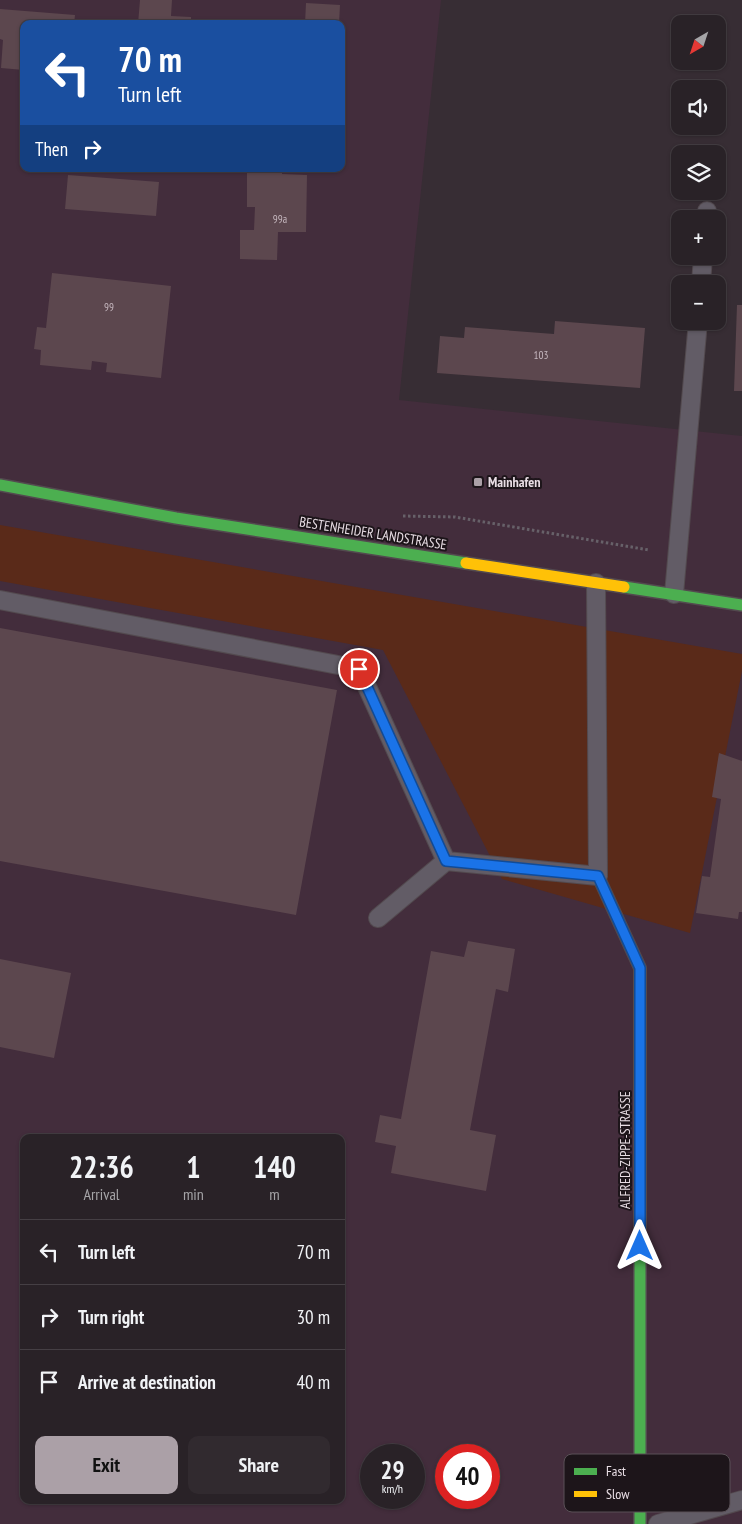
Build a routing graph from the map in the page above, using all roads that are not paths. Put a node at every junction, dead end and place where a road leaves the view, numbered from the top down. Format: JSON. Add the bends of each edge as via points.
{"nodes":[{"id":1,"x":697,"y":330,"type":"edge"},
{"id":2,"x":0,"y":485,"type":"edge"},
{"id":3,"x":596,"y":583,"type":"junction"},
{"id":4,"x":674,"y":594,"type":"junction"},
{"id":5,"x":0,"y":600,"type":"edge"},
{"id":6,"x":742,"y":605,"type":"edge"},
{"id":7,"x":446,"y":861,"type":"junction"},
{"id":8,"x":598,"y":876,"type":"junction"},
{"id":9,"x":378,"y":918,"type":"dead end"},
{"id":10,"x":640,"y":1454,"type":"edge"},
{"id":11,"x":700,"y":1512,"type":"edge"},
{"id":12,"x":658,"y":1524,"type":"edge"}],
"edges":[{"from":1,"to":4,"type":"lane"},
{"from":2,"to":3,"type":"main road","name":"BESTENHEIDER LANDSTRASSE","via":[[176,518]]},
{"from":3,"to":4,"type":"main road","name":"BESTENHEIDER LANDSTRASSE"},
{"from":3,"to":8,"type":"lane"},
{"from":4,"to":6,"type":"main road","name":"BESTENHEIDER LANDSTRASSE"},
{"from":5,"to":7,"type":"lane","via":[[359,669]]},
{"from":7,"to":8,"type":"lane"},
{"from":7,"to":9,"type":"lane"},
{"from":8,"to":10,"type":"main road","name":"ALFRED-ZIPPE-STRASSE","via":[[640,968]]},
{"from":11,"to":12,"type":"lane"}]}
